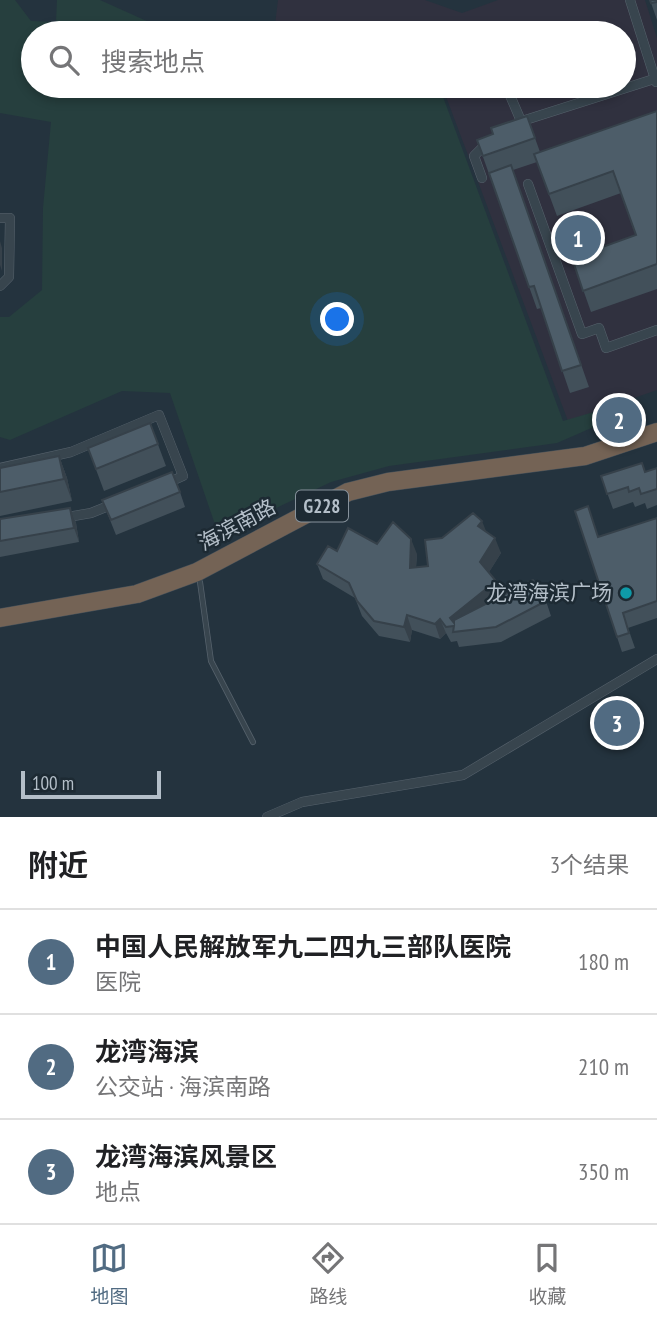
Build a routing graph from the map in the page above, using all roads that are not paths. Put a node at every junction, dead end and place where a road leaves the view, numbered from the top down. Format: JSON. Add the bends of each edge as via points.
{"nodes":[{"id":1,"x":629,"y":0,"type":"edge"},
{"id":2,"x":636,"y":21,"type":"edge"},
{"id":3,"x":636,"y":22,"type":"edge"},
{"id":4,"x":655,"y":81,"type":"edge"},
{"id":5,"x":636,"y":87,"type":"edge"},
{"id":6,"x":511,"y":98,"type":"edge"},
{"id":7,"x":598,"y":98,"type":"edge"},
{"id":8,"x":521,"y":121,"type":"junction"},
{"id":9,"x":511,"y":127,"type":"edge"},
{"id":10,"x":501,"y":134,"type":"edge"},
{"id":11,"x":482,"y":178,"type":"dead end"},
{"id":12,"x":528,"y":184,"type":"dead end"},
{"id":13,"x":0,"y":218,"type":"edge"},
{"id":14,"x":0,"y":286,"type":"edge"},
{"id":15,"x":657,"y":330,"type":"edge"},
{"id":16,"x":657,"y":432,"type":"edge"},
{"id":17,"x":657,"y":443,"type":"edge"},
{"id":18,"x":0,"y":468,"type":"edge"},
{"id":19,"x":160,"y":485,"type":"edge"},
{"id":20,"x":126,"y":499,"type":"edge"},
{"id":21,"x":52,"y":520,"type":"edge"},
{"id":22,"x":200,"y":582,"type":"junction"},
{"id":23,"x":0,"y":618,"type":"edge"},
{"id":24,"x":0,"y":628,"type":"edge"},
{"id":25,"x":657,"y":659,"type":"edge"},
{"id":26,"x":253,"y":742,"type":"dead end"},
{"id":27,"x":267,"y":817,"type":"edge"}],
"edges":[{"from":1,"to":2,"type":"street"},
{"from":3,"to":4,"type":"street"},
{"from":4,"to":5,"type":"street"},
{"from":6,"to":8,"type":"street"},
{"from":7,"to":8,"type":"street"},
{"from":8,"to":9,"type":"street"},
{"from":10,"to":11,"type":"street","via":[[474,156]]},
{"from":12,"to":15,"type":"street","via":[[582,334],[599,328],[606,348]]},
{"from":13,"to":14,"type":"street","via":[[10,218],[9,277]]},
{"from":16,"to":23,"type":"highway","name":"海滨南路","number":"G228","via":[[585,456],[388,482],[348,492],[197,572],[137,594]]},
{"from":17,"to":22,"type":"highway","name":"海滨南路","number":"G228","via":[[587,466],[390,491],[312,522]]},
{"from":18,"to":19,"type":"street","via":[[71,452],[159,415],[183,476]]},
{"from":20,"to":21,"type":"street","via":[[92,513]]},
{"from":22,"to":24,"type":"highway","name":"海滨南路","number":"G228","via":[[141,602]]},
{"from":22,"to":26,"type":"lane","via":[[211,661]]},
{"from":25,"to":27,"type":"street","via":[[463,775],[302,802]]}]}
